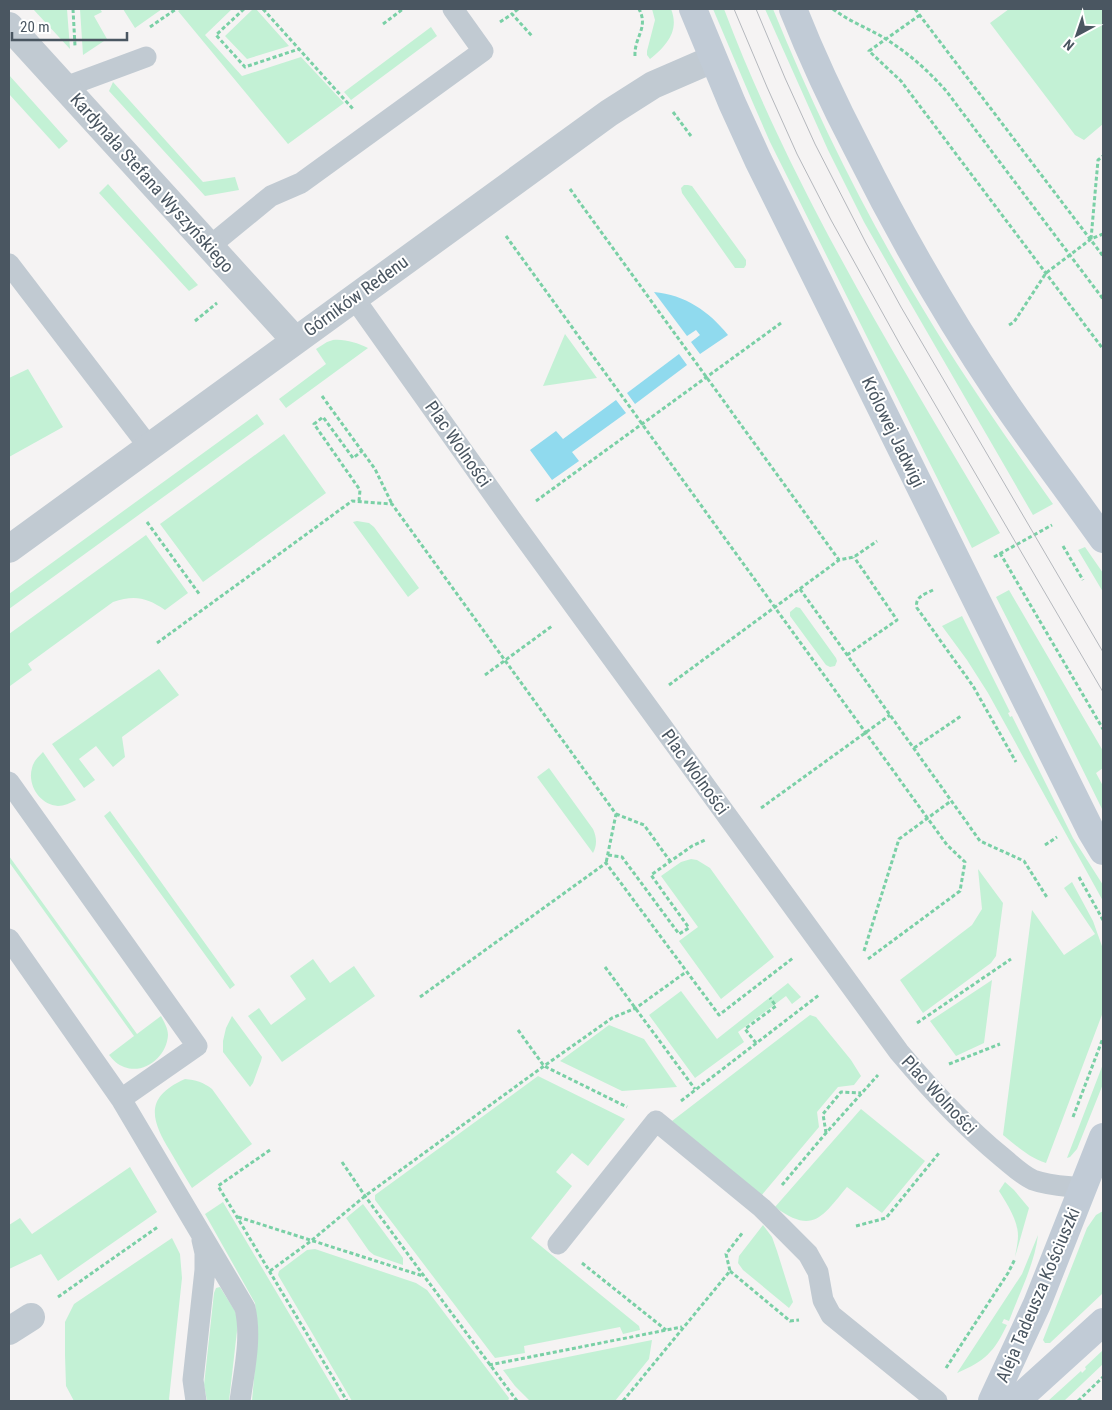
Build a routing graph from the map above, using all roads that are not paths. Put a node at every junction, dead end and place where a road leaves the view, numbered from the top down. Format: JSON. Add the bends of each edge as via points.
{"nodes":[{"id":1,"x":453,"y":9,"type":"edge"},
{"id":2,"x":693,"y":9,"type":"edge"},
{"id":3,"x":793,"y":9,"type":"edge"},
{"id":4,"x":9,"y":26,"type":"edge"},
{"id":5,"x":146,"y":57,"type":"dead end"},
{"id":6,"x":713,"y":59,"type":"junction"},
{"id":7,"x":65,"y":87,"type":"junction"},
{"id":8,"x":210,"y":246,"type":"junction"},
{"id":9,"x":9,"y":264,"type":"edge"},
{"id":10,"x":354,"y":298,"type":"junction"},
{"id":11,"x":296,"y":340,"type":"junction"},
{"id":12,"x":149,"y":447,"type":"junction"},
{"id":13,"x":1103,"y":539,"type":"edge"},
{"id":14,"x":9,"y":549,"type":"edge"},
{"id":15,"x":9,"y":782,"type":"edge"},
{"id":16,"x":1103,"y":851,"type":"edge"},
{"id":17,"x":9,"y":939,"type":"edge"},
{"id":18,"x":121,"y":1099,"type":"junction"},
{"id":19,"x":1103,"y":1137,"type":"edge"},
{"id":20,"x":1093,"y":1190,"type":"edge"},
{"id":21,"x":201,"y":1232,"type":"junction"},
{"id":22,"x":558,"y":1244,"type":"road end"},
{"id":23,"x":1103,"y":1322,"type":"edge"},
{"id":24,"x":196,"y":1401,"type":"edge"},
{"id":25,"x":240,"y":1401,"type":"edge"},
{"id":26,"x":937,"y":1401,"type":"edge"},
{"id":27,"x":992,"y":1401,"type":"edge"},
{"id":28,"x":1016,"y":1401,"type":"edge"}],
"edges":[{"from":1,"to":8,"type":"lane","via":[[483,51],[301,182],[271,196]]},
{"from":2,"to":6,"type":"main road","name":"Królowej Jadwigi"},
{"from":3,"to":13,"type":"main road","via":[[848,131],[922,271],[1000,396]]},
{"from":4,"to":7,"type":"street","name":"Kardynała Stefana Wyszyńskiego"},
{"from":5,"to":7,"type":"lane"},
{"from":6,"to":10,"type":"street","name":"Górników Redenu","via":[[653,85],[609,113]]},
{"from":6,"to":16,"type":"main road","name":"Królowej Jadwigi","via":[[811,269]]},
{"from":7,"to":8,"type":"street","name":"Kardynała Stefana Wyszyńskiego"},
{"from":8,"to":11,"type":"street","name":"Kardynała Stefana Wyszyńskiego"},
{"from":9,"to":12,"type":"lane"},
{"from":10,"to":11,"type":"street","name":"Górników Redenu"},
{"from":10,"to":20,"type":"lane","name":"Plac Wolności","via":[[735,827],[851,971],[891,1041],[920,1077],[980,1140],[1017,1170],[1032,1179]]},
{"from":11,"to":12,"type":"street","name":"Górników Redenu"},
{"from":12,"to":14,"type":"street","name":"Górników Redenu"},
{"from":15,"to":18,"type":"lane","via":[[197,1046]]},
{"from":17,"to":18,"type":"lane"},
{"from":18,"to":21,"type":"lane"},
{"from":19,"to":20,"type":"main road","name":"Aleja Tadeusza Kościuszki"},
{"from":20,"to":27,"type":"main road","name":"Aleja Tadeusza Kościuszki"},
{"from":21,"to":24,"type":"lane","via":[[205,1270],[193,1380]]},
{"from":21,"to":25,"type":"lane","via":[[245,1308],[248,1320]]},
{"from":22,"to":26,"type":"lane","via":[[656,1121],[762,1208],[808,1254],[818,1272],[823,1300],[831,1315]]},
{"from":23,"to":28,"type":"main road","name":"Aleja Tadeusza Kościuszki"}]}
